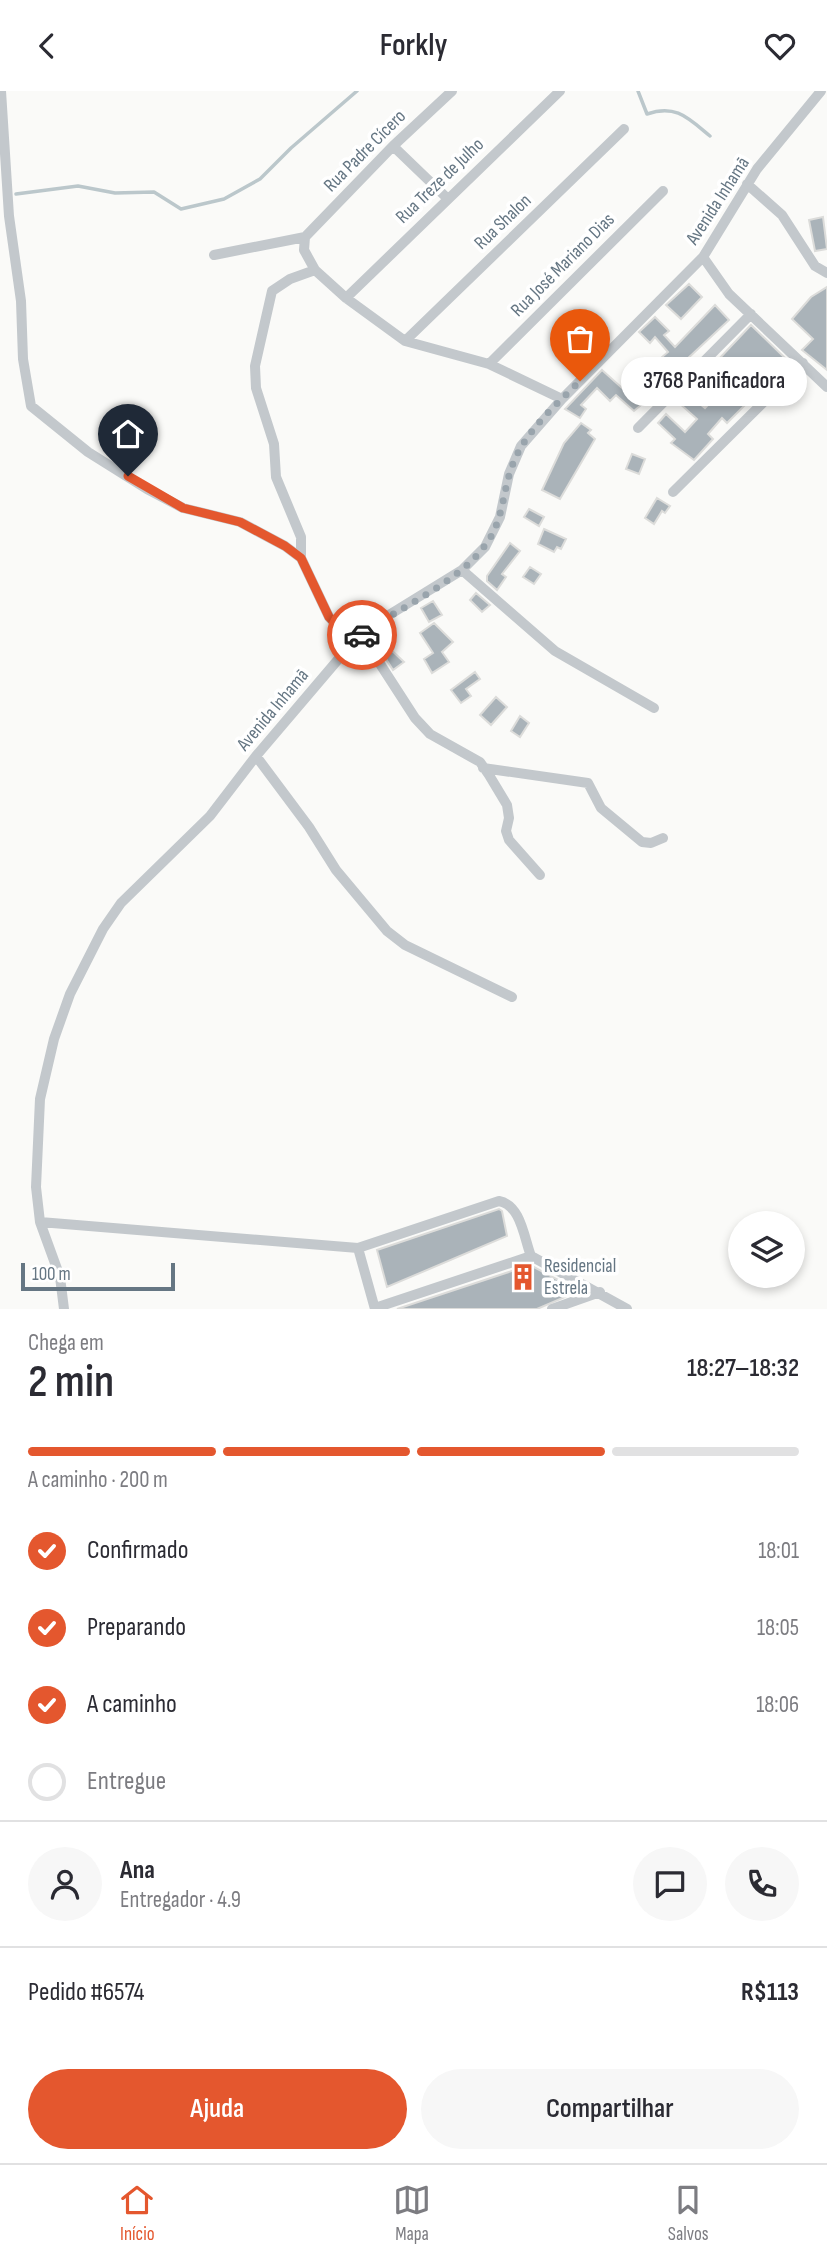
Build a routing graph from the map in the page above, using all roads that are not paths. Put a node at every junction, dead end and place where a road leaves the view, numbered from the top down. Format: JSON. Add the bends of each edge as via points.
{"nodes":[{"id":1,"x":1,"y":91,"type":"edge"},
{"id":2,"x":452,"y":91,"type":"edge"},
{"id":3,"x":559,"y":91,"type":"edge"},
{"id":4,"x":821,"y":91,"type":"edge"},
{"id":5,"x":624,"y":128,"type":"dead end"},
{"id":6,"x":393,"y":146,"type":"junction"},
{"id":7,"x":747,"y":184,"type":"junction"},
{"id":8,"x":663,"y":191,"type":"dead end"},
{"id":9,"x":447,"y":198,"type":"junction"},
{"id":10,"x":305,"y":237,"type":"junction"},
{"id":11,"x":214,"y":255,"type":"dead end"},
{"id":12,"x":703,"y":257,"type":"junction"},
{"id":13,"x":315,"y":269,"type":"junction"},
{"id":14,"x":827,"y":273,"type":"edge"},
{"id":15,"x":346,"y":298,"type":"junction"},
{"id":16,"x":751,"y":314,"type":"junction"},
{"id":17,"x":405,"y":341,"type":"junction"},
{"id":18,"x":803,"y":363,"type":"junction"},
{"id":19,"x":489,"y":365,"type":"junction"},
{"id":20,"x":827,"y":387,"type":"edge"},
{"id":21,"x":562,"y":399,"type":"junction"},
{"id":22,"x":638,"y":428,"type":"dead end"},
{"id":23,"x":673,"y":492,"type":"dead end"},
{"id":24,"x":301,"y":558,"type":"junction"},
{"id":25,"x":462,"y":570,"type":"junction"},
{"id":26,"x":357,"y":639,"type":"junction"},
{"id":27,"x":654,"y":708,"type":"dead end"},
{"id":28,"x":256,"y":757,"type":"junction"},
{"id":29,"x":483,"y":768,"type":"junction"},
{"id":30,"x":663,"y":838,"type":"dead end"},
{"id":31,"x":540,"y":876,"type":"dead end"},
{"id":32,"x":512,"y":997,"type":"dead end"},
{"id":33,"x":40,"y":1222,"type":"junction"},
{"id":34,"x":358,"y":1248,"type":"junction"},
{"id":35,"x":531,"y":1257,"type":"junction"},
{"id":36,"x":600,"y":1292,"type":"junction"},
{"id":37,"x":64,"y":1309,"type":"edge"},
{"id":38,"x":375,"y":1309,"type":"edge"},
{"id":39,"x":552,"y":1309,"type":"edge"},
{"id":40,"x":626,"y":1309,"type":"edge"}],
"edges":[{"from":1,"to":24,"type":"street","via":[[9,216],[31,406],[147,489],[183,508],[250,527]]},
{"from":2,"to":6,"type":"street","name":"Rua Padre Cícero"},
{"from":3,"to":9,"type":"street","name":"Rua Treze de Julho"},
{"from":4,"to":7,"type":"street","name":"Avenida Inhamã"},
{"from":5,"to":17,"type":"street","name":"Rua Shalon"},
{"from":6,"to":9,"type":"street"},
{"from":6,"to":10,"type":"street","name":"Rua Padre Cícero"},
{"from":7,"to":12,"type":"street","name":"Avenida Inhamã"},
{"from":7,"to":14,"type":"street","via":[[782,215],[815,266]]},
{"from":8,"to":19,"type":"street","name":"Rua José Mariano Dias"},
{"from":9,"to":15,"type":"street","name":"Rua Treze de Julho"},
{"from":10,"to":11,"type":"street"},
{"from":10,"to":13,"type":"street","via":[[304,250]]},
{"from":12,"to":16,"type":"street","via":[[729,294]]},
{"from":12,"to":21,"type":"street","name":"Avenida Inhamã"},
{"from":13,"to":15,"type":"street"},
{"from":13,"to":24,"type":"street","via":[[272,291],[255,366],[259,402],[274,444],[276,477],[301,537]]},
{"from":15,"to":17,"type":"street"},
{"from":16,"to":18,"type":"street"},
{"from":16,"to":22,"type":"street"},
{"from":17,"to":19,"type":"street"},
{"from":18,"to":20,"type":"street"},
{"from":18,"to":23,"type":"street"},
{"from":19,"to":21,"type":"street"},
{"from":21,"to":25,"type":"street","name":"Avenida Inhamã","via":[[521,446],[493,534]]},
{"from":24,"to":26,"type":"street","via":[[329,617]]},
{"from":25,"to":26,"type":"street","name":"Avenida Inhamã"},
{"from":25,"to":27,"type":"street","via":[[555,651]]},
{"from":26,"to":28,"type":"street","name":"Avenida Inhamã"},
{"from":26,"to":29,"type":"street","via":[[429,734]]},
{"from":28,"to":32,"type":"street","via":[[336,870],[387,931],[405,945]]},
{"from":28,"to":33,"type":"street","name":"Avenida Inhamã","via":[[210,816],[121,903],[70,994],[40,1099],[36,1156]]},
{"from":29,"to":30,"type":"street","via":[[588,783],[601,808],[642,842]]},
{"from":29,"to":31,"type":"street","via":[[507,805],[509,840]]},
{"from":33,"to":34,"type":"street"},
{"from":33,"to":37,"type":"street","name":"Avenida Inhamã","via":[[60,1277]]},
{"from":34,"to":35,"type":"street","via":[[499,1201],[516,1212]]},
{"from":34,"to":38,"type":"street"},
{"from":35,"to":36,"type":"street"},
{"from":35,"to":38,"type":"street"},
{"from":36,"to":39,"type":"street"},
{"from":36,"to":40,"type":"street"}]}
